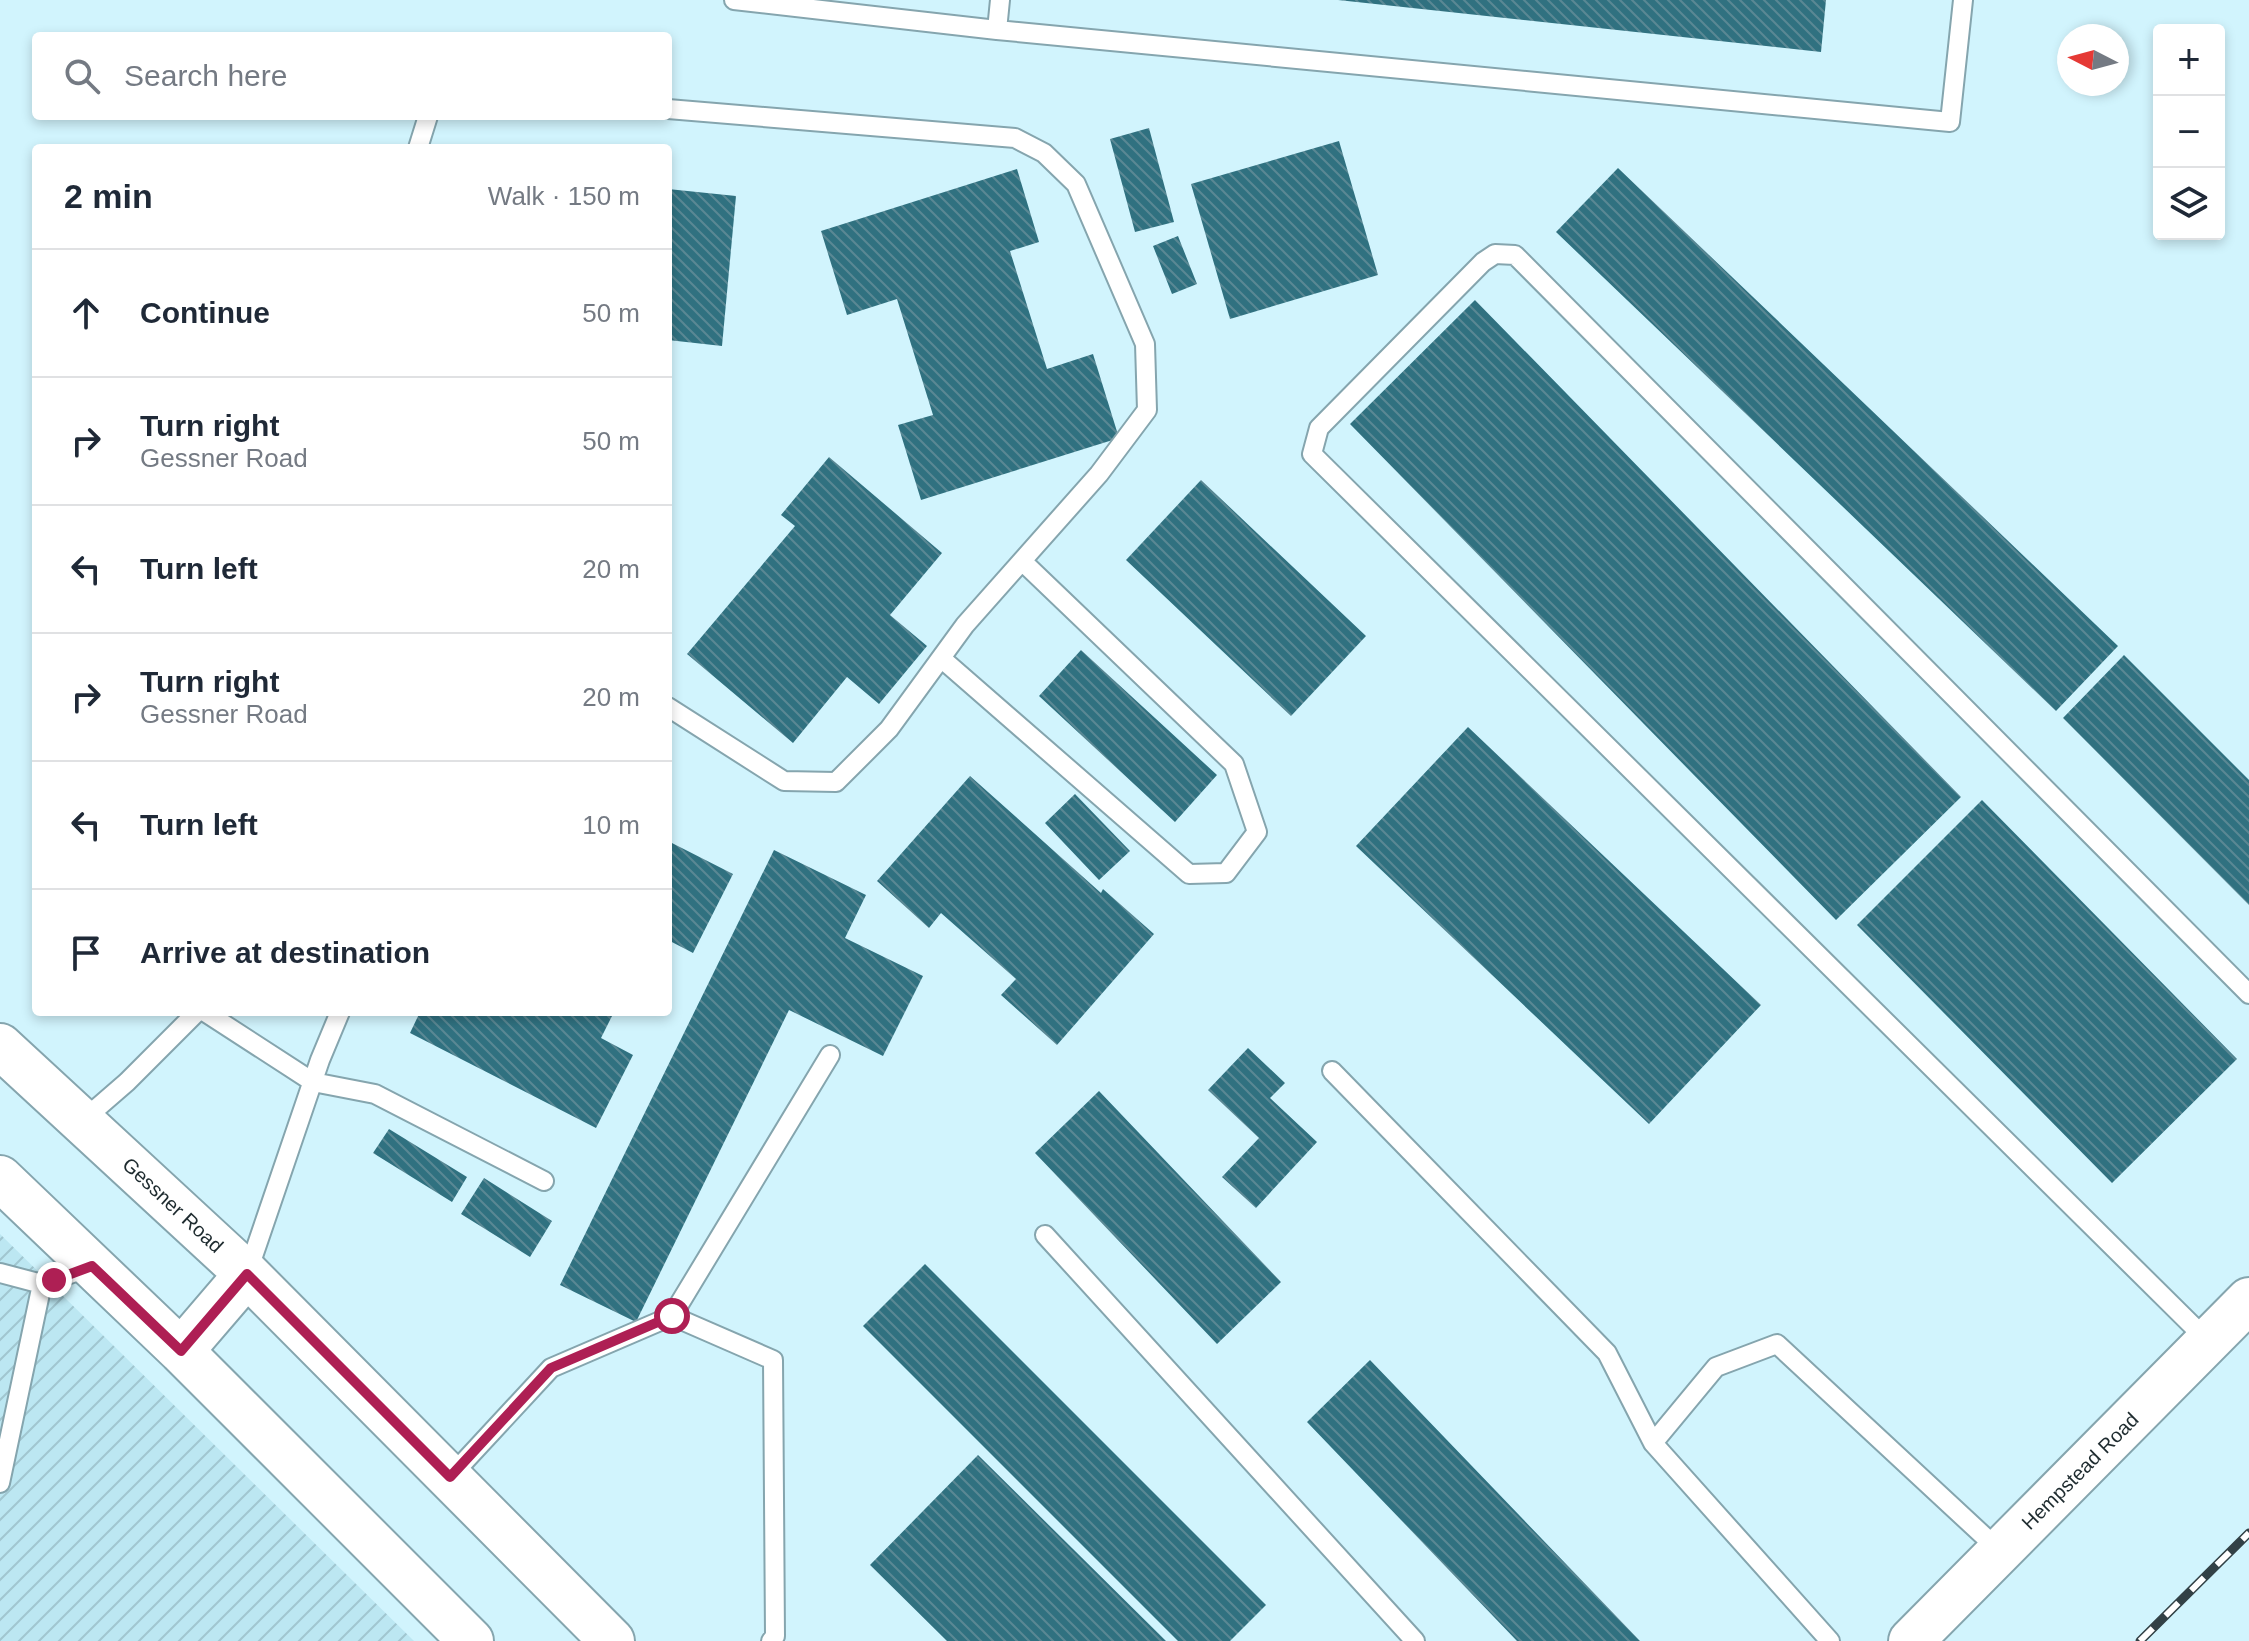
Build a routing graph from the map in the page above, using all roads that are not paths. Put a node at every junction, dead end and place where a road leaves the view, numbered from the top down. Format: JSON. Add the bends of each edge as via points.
{"nodes":[{"id":1,"x":734,"y":0,"type":"edge"},
{"id":2,"x":1000,"y":0,"type":"edge"},
{"id":3,"x":1963,"y":0,"type":"edge"},
{"id":4,"x":997,"y":30,"type":"junction"},
{"id":5,"x":672,"y":109,"type":"edge"},
{"id":6,"x":427,"y":120,"type":"edge"},
{"id":7,"x":419,"y":144,"type":"edge"},
{"id":8,"x":1022,"y":561,"type":"junction"},
{"id":9,"x":941,"y":658,"type":"junction"},
{"id":10,"x":672,"y":710,"type":"edge"},
{"id":11,"x":2249,"y":994,"type":"edge"},
{"id":12,"x":193,"y":1016,"type":"edge"},
{"id":13,"x":211,"y":1016,"type":"edge"},
{"id":14,"x":338,"y":1016,"type":"edge"},
{"id":15,"x":0,"y":1046,"type":"edge"},
{"id":16,"x":830,"y":1055,"type":"dead end"},
{"id":17,"x":1332,"y":1071,"type":"dead end"},
{"id":18,"x":313,"y":1082,"type":"junction"},
{"id":19,"x":82,"y":1121,"type":"junction"},
{"id":20,"x":0,"y":1178,"type":"edge"},
{"id":21,"x":544,"y":1181,"type":"dead end"},
{"id":22,"x":1045,"y":1235,"type":"dead end"},
{"id":23,"x":92,"y":1266,"type":"junction"},
{"id":24,"x":0,"y":1273,"type":"edge"},
{"id":25,"x":247,"y":1274,"type":"junction"},
{"id":26,"x":42,"y":1284,"type":"junction"},
{"id":27,"x":2249,"y":1300,"type":"edge"},
{"id":28,"x":672,"y":1316,"type":"junction"},
{"id":29,"x":2208,"y":1341,"type":"junction"},
{"id":30,"x":181,"y":1351,"type":"junction"},
{"id":31,"x":1653,"y":1443,"type":"junction"},
{"id":32,"x":450,"y":1477,"type":"junction"},
{"id":33,"x":0,"y":1483,"type":"edge"},
{"id":34,"x":2000,"y":1551,"type":"junction"},
{"id":35,"x":775,"y":1639,"type":"edge"},
{"id":36,"x":471,"y":1641,"type":"edge"},
{"id":37,"x":612,"y":1641,"type":"edge"},
{"id":38,"x":1415,"y":1641,"type":"edge"},
{"id":39,"x":1830,"y":1641,"type":"edge"},
{"id":40,"x":1911,"y":1641,"type":"edge"}],
"edges":[{"from":1,"to":4,"type":"lane"},
{"from":2,"to":4,"type":"lane"},
{"from":3,"to":4,"type":"lane","via":[[1950,122]]},
{"from":5,"to":8,"type":"lane","via":[[1015,138],[1044,153],[1076,184],[1145,344],[1147,410]]},
{"from":6,"to":7,"type":"lane"},
{"from":8,"to":9,"type":"lane"},
{"from":8,"to":9,"type":"lane","via":[[1234,764],[1257,832],[1226,873],[1189,874]]},
{"from":9,"to":10,"type":"lane","via":[[889,729],[836,782],[784,781]]},
{"from":11,"to":29,"type":"lane","via":[[1515,255],[1495,254],[1483,262],[1319,428],[1312,454]]},
{"from":12,"to":19,"type":"lane"},
{"from":13,"to":18,"type":"lane"},
{"from":14,"to":18,"type":"lane"},
{"from":15,"to":19,"type":"main road","name":"Gessner Road"},
{"from":16,"to":28,"type":"lane"},
{"from":17,"to":31,"type":"lane","via":[[1607,1353]]},
{"from":18,"to":21,"type":"lane","via":[[375,1094]]},
{"from":18,"to":25,"type":"lane"},
{"from":19,"to":25,"type":"main road","name":"Gessner Road"},
{"from":20,"to":23,"type":"main road"},
{"from":22,"to":38,"type":"lane"},
{"from":23,"to":26,"type":"lane"},
{"from":23,"to":30,"type":"main road"},
{"from":24,"to":26,"type":"lane"},
{"from":25,"to":30,"type":"main road"},
{"from":25,"to":32,"type":"main road","name":"Gessner Road"},
{"from":26,"to":33,"type":"lane"},
{"from":27,"to":29,"type":"main road","name":"Hempstead Road"},
{"from":28,"to":32,"type":"lane","via":[[551,1368]]},
{"from":28,"to":35,"type":"lane","via":[[773,1360]]},
{"from":29,"to":34,"type":"main road","name":"Hempstead Road"},
{"from":30,"to":36,"type":"main road"},
{"from":31,"to":34,"type":"lane","via":[[1716,1367],[1777,1344]]},
{"from":31,"to":39,"type":"lane"},
{"from":32,"to":37,"type":"main road","name":"Gessner Road"},
{"from":34,"to":40,"type":"main road","name":"Hempstead Road"}]}
